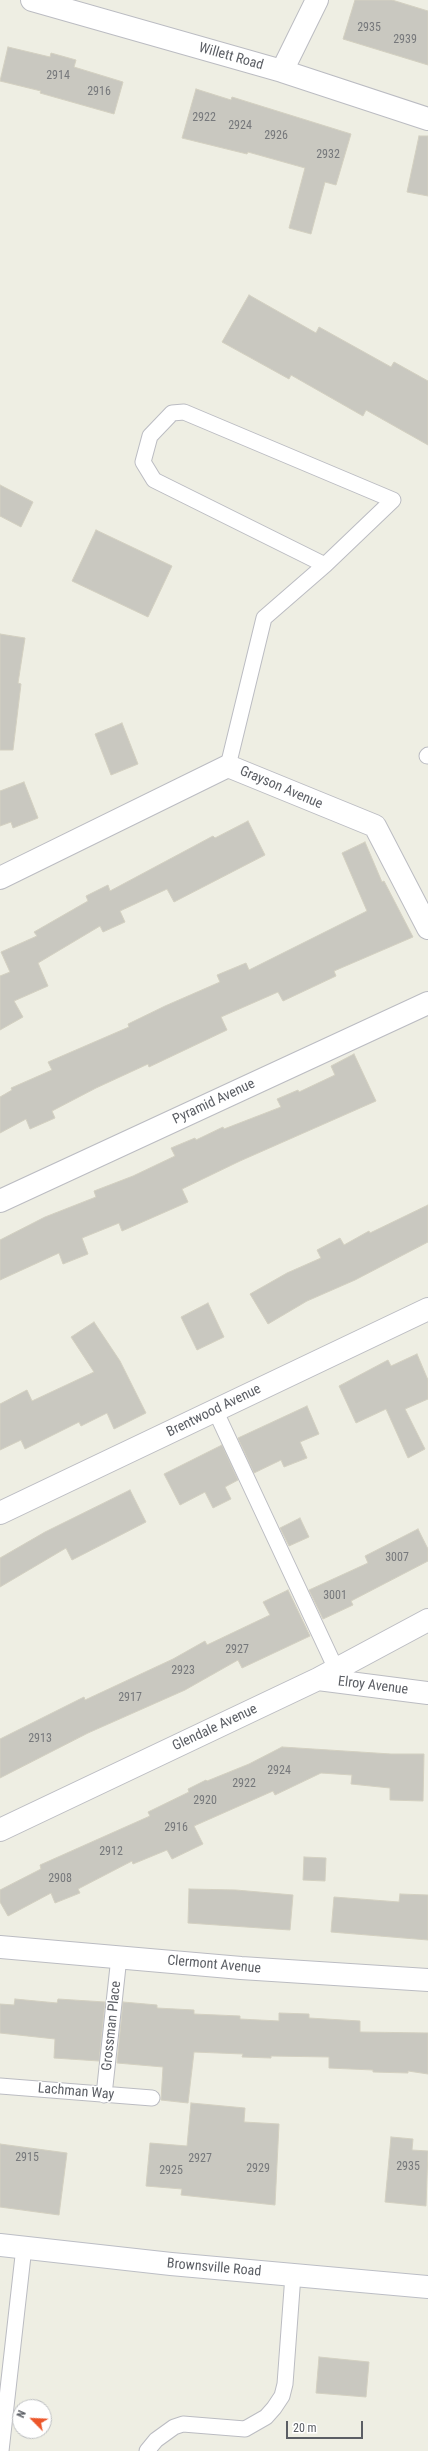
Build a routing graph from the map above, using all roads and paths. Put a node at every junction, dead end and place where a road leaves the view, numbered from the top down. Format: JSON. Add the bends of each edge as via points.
{"nodes":[{"id":1,"x":32,"y":0,"type":"edge"},
{"id":2,"x":317,"y":0,"type":"edge"},
{"id":3,"x":282,"y":71,"type":"junction"},
{"id":4,"x":428,"y":119,"type":"edge"},
{"id":5,"x":325,"y":565,"type":"junction"},
{"id":6,"x":228,"y":766,"type":"junction"},
{"id":7,"x":0,"y":878,"type":"edge"},
{"id":8,"x":428,"y":928,"type":"edge"},
{"id":9,"x":428,"y":1003,"type":"edge"},
{"id":10,"x":0,"y":1201,"type":"edge"},
{"id":11,"x":428,"y":1309,"type":"edge"},
{"id":12,"x":215,"y":1410,"type":"junction"},
{"id":13,"x":0,"y":1513,"type":"edge"},
{"id":14,"x":428,"y":1620,"type":"edge"},
{"id":15,"x":327,"y":1674,"type":"junction"},
{"id":16,"x":428,"y":1692,"type":"edge"},
{"id":17,"x":0,"y":1830,"type":"edge"},
{"id":18,"x":0,"y":1948,"type":"edge"},
{"id":19,"x":119,"y":1957,"type":"junction"},
{"id":20,"x":428,"y":1980,"type":"edge"},
{"id":21,"x":0,"y":2086,"type":"edge"},
{"id":22,"x":104,"y":2095,"type":"junction"},
{"id":23,"x":152,"y":2098,"type":"dead end"},
{"id":24,"x":0,"y":2245,"type":"edge"},
{"id":25,"x":24,"y":2247,"type":"junction"},
{"id":26,"x":293,"y":2276,"type":"junction"},
{"id":27,"x":428,"y":2287,"type":"edge"},
{"id":28,"x":1,"y":2451,"type":"edge"},
{"id":29,"x":148,"y":2451,"type":"edge"}],
"edges":[{"from":1,"to":3,"type":"street","name":"Willett Road"},
{"from":2,"to":3,"type":"street"},
{"from":3,"to":4,"type":"street","name":"Willett Road"},
{"from":5,"to":5,"type":"lane","via":[[393,500],[184,412],[172,413],[150,436],[143,462],[154,480]]},
{"from":5,"to":6,"type":"lane","via":[[264,618]]},
{"from":6,"to":7,"type":"street","name":"Grayson Avenue"},
{"from":6,"to":8,"type":"street","name":"Grayson Avenue","via":[[375,826]]},
{"from":9,"to":10,"type":"street","name":"Pyramid Avenue"},
{"from":11,"to":12,"type":"street","name":"Brentwood Avenue"},
{"from":12,"to":13,"type":"street","name":"Brentwood Avenue"},
{"from":12,"to":15,"type":"lane"},
{"from":14,"to":15,"type":"street","name":"Glendale Avenue"},
{"from":15,"to":16,"type":"street","name":"Elroy Avenue"},
{"from":15,"to":17,"type":"street","name":"Glendale Avenue"},
{"from":18,"to":19,"type":"street","name":"Clermont Avenue"},
{"from":19,"to":20,"type":"street","name":"Clermont Avenue"},
{"from":19,"to":22,"type":"lane","name":"Grossman Place"},
{"from":21,"to":22,"type":"lane","name":"Lachman Way"},
{"from":22,"to":23,"type":"lane","name":"Lachman Way"},
{"from":24,"to":25,"type":"street","name":"Brownsville Road"},
{"from":25,"to":26,"type":"street","name":"Brownsville Road"},
{"from":25,"to":28,"type":"lane"},
{"from":26,"to":27,"type":"street","name":"Brownsville Road"},
{"from":26,"to":29,"type":"lane","via":[[285,2384],[282,2396],[274,2408],[266,2417],[245,2429],[183,2424],[174,2427],[156,2440]]}]}
